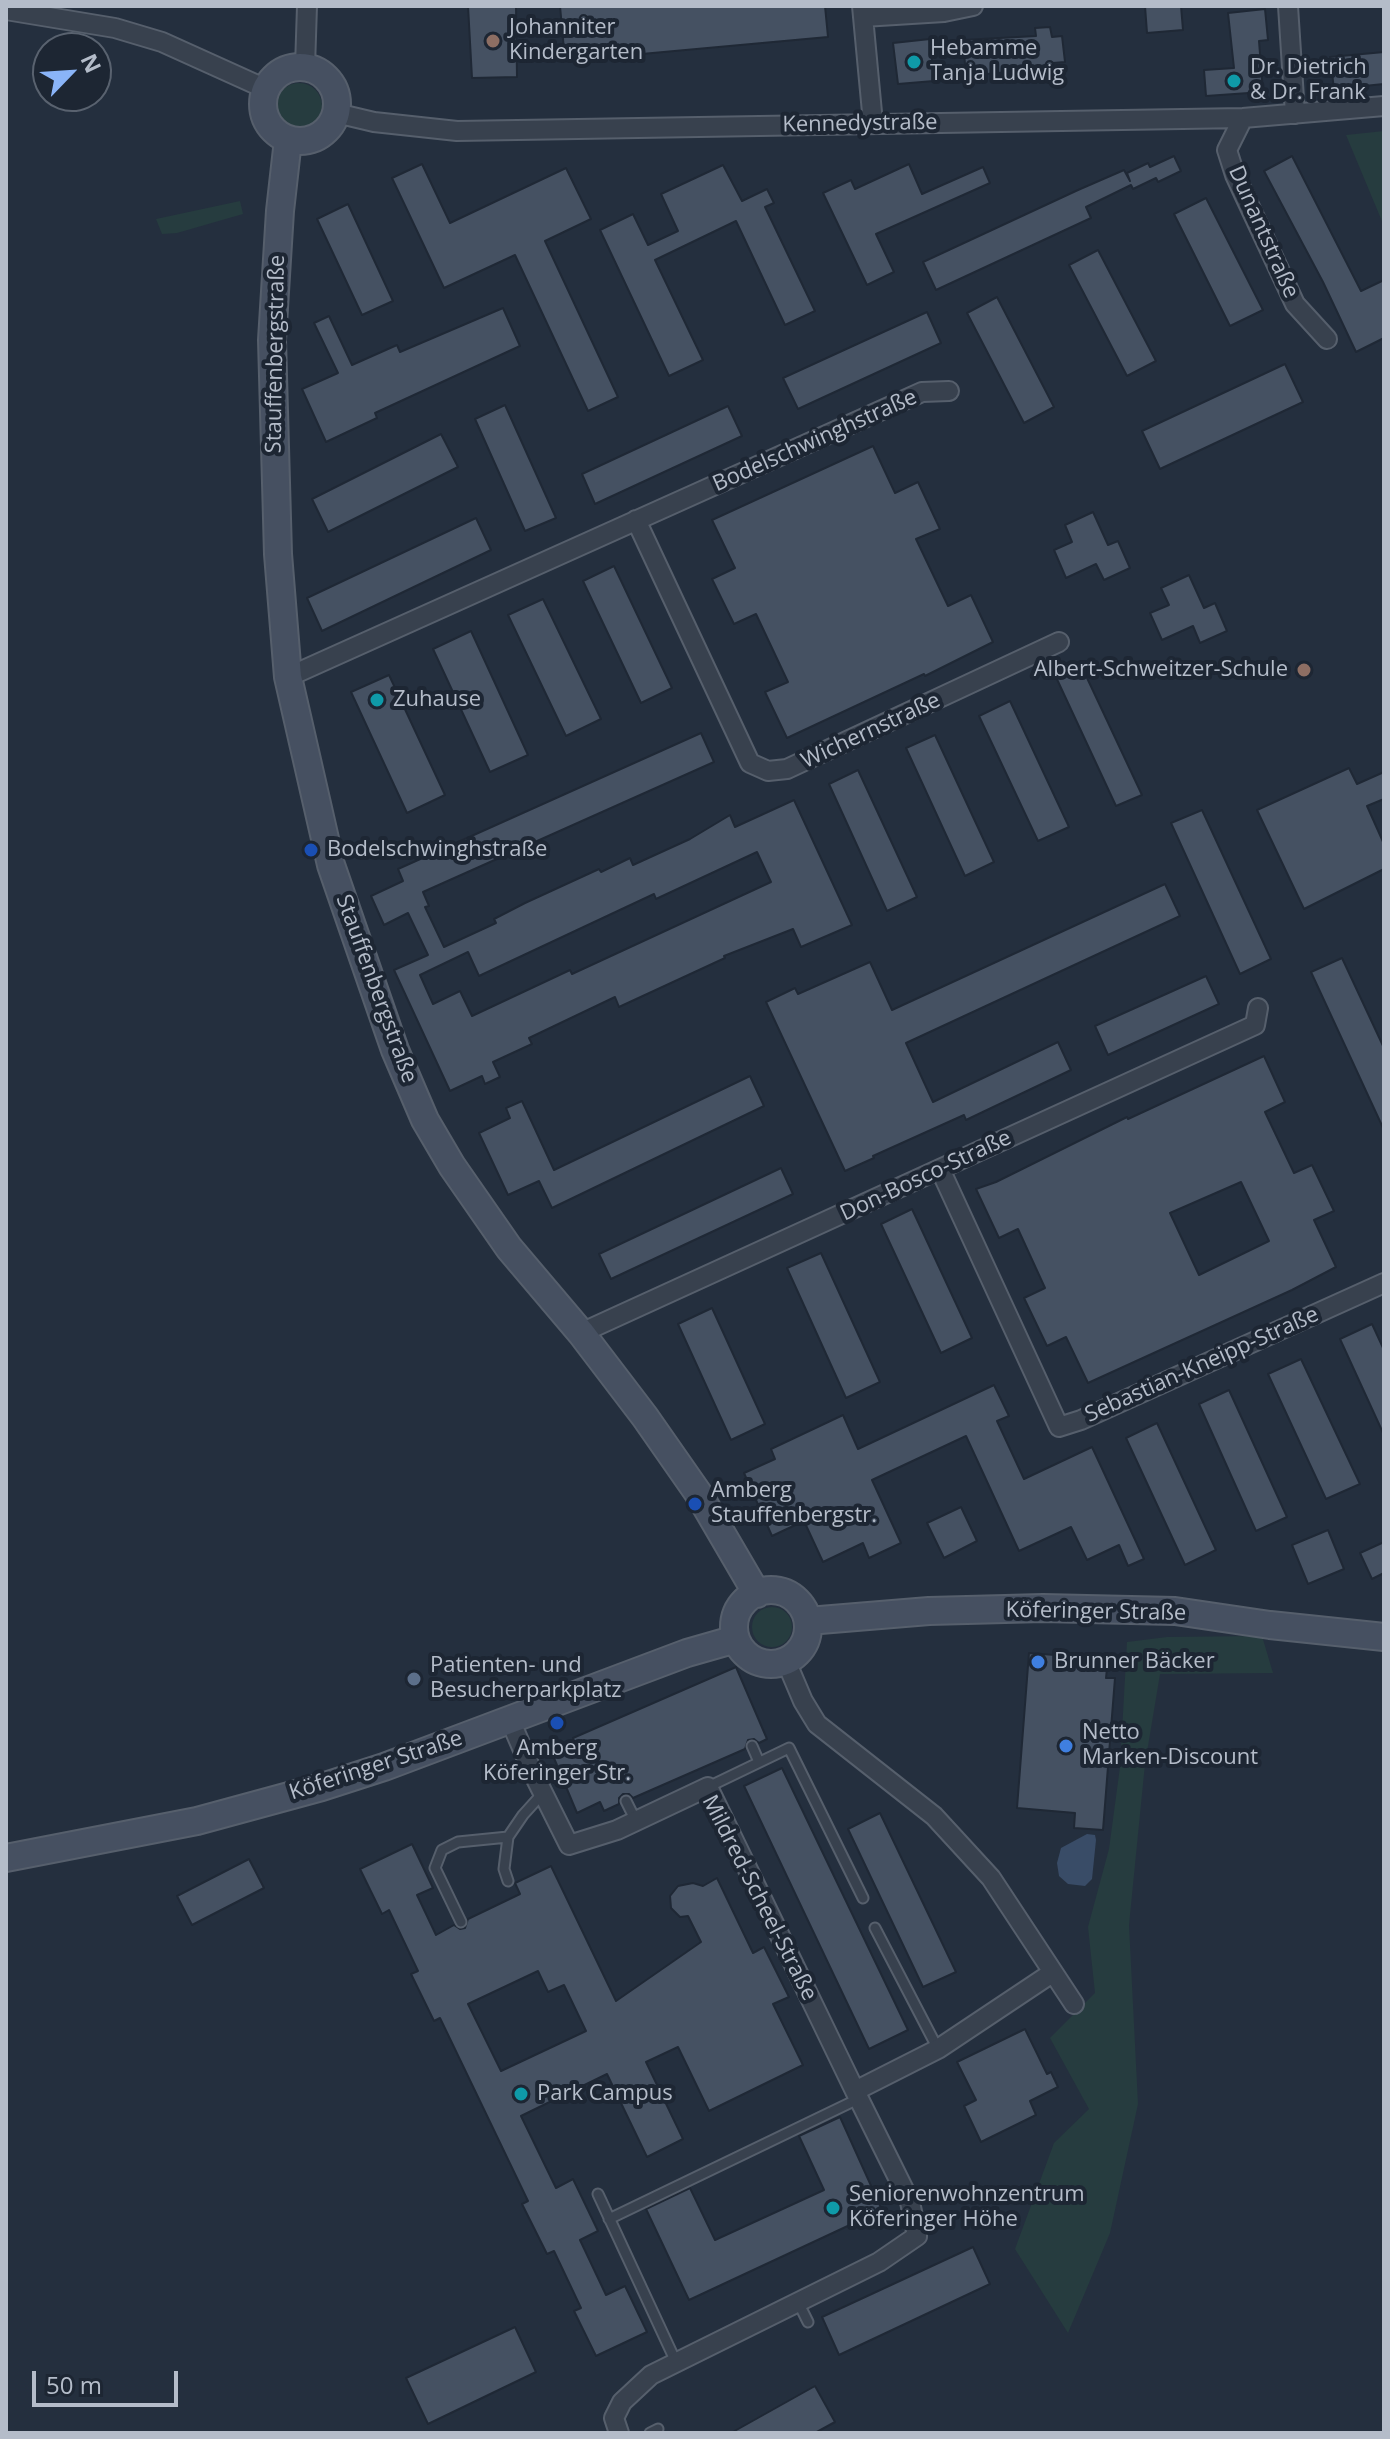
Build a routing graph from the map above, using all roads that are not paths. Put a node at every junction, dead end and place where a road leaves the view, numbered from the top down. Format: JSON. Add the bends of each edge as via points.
{"nodes":[{"id":1,"x":307,"y":6,"type":"edge"},
{"id":2,"x":973,"y":6,"type":"edge"},
{"id":3,"x":1288,"y":6,"type":"edge"},
{"id":4,"x":6,"y":10,"type":"edge"},
{"id":5,"x":863,"y":11,"type":"edge"},
{"id":6,"x":305,"y":67,"type":"junction"},
{"id":7,"x":266,"y":89,"type":"junction"},
{"id":8,"x":1384,"y":106,"type":"edge"},
{"id":9,"x":336,"y":113,"type":"junction"},
{"id":10,"x":1295,"y":114,"type":"junction"},
{"id":11,"x":1243,"y":118,"type":"junction"},
{"id":12,"x":873,"y":123,"type":"junction"},
{"id":13,"x":288,"y":140,"type":"junction"},
{"id":14,"x":1327,"y":339,"type":"dead end"},
{"id":15,"x":949,"y":391,"type":"dead end"},
{"id":16,"x":636,"y":520,"type":"junction"},
{"id":17,"x":1059,"y":642,"type":"dead end"},
{"id":18,"x":288,"y":677,"type":"junction"},
{"id":19,"x":1258,"y":1008,"type":"dead end"},
{"id":20,"x":940,"y":1169,"type":"junction"},
{"id":21,"x":1384,"y":1283,"type":"edge"},
{"id":22,"x":581,"y":1333,"type":"junction"},
{"id":23,"x":757,"y":1594,"type":"junction"},
{"id":24,"x":808,"y":1621,"type":"junction"},
{"id":25,"x":1384,"y":1637,"type":"edge"},
{"id":26,"x":736,"y":1639,"type":"junction"},
{"id":27,"x":786,"y":1661,"type":"junction"},
{"id":28,"x":510,"y":1720,"type":"junction"},
{"id":29,"x":752,"y":1746,"type":"dead end"},
{"id":30,"x":759,"y":1762,"type":"junction"},
{"id":31,"x":708,"y":1787,"type":"junction"},
{"id":32,"x":542,"y":1794,"type":"junction"},
{"id":33,"x":626,"y":1801,"type":"dead end"},
{"id":34,"x":636,"y":1821,"type":"junction"},
{"id":35,"x":508,"y":1837,"type":"junction"},
{"id":36,"x":6,"y":1858,"type":"edge"},
{"id":37,"x":508,"y":1881,"type":"dead end"},
{"id":38,"x":863,"y":1898,"type":"dead end"},
{"id":39,"x":461,"y":1922,"type":"dead end"},
{"id":40,"x":875,"y":1928,"type":"dead end"},
{"id":41,"x":1052,"y":1973,"type":"junction"},
{"id":42,"x":1074,"y":2004,"type":"dead end"},
{"id":43,"x":938,"y":2049,"type":"junction"},
{"id":44,"x":857,"y":2095,"type":"junction"},
{"id":45,"x":598,"y":2194,"type":"dead end"},
{"id":46,"x":609,"y":2219,"type":"junction"},
{"id":47,"x":798,"y":2302,"type":"junction"},
{"id":48,"x":808,"y":2322,"type":"dead end"},
{"id":49,"x":676,"y":2362,"type":"junction"},
{"id":50,"x":619,"y":2433,"type":"edge"}],
"edges":[{"from":1,"to":6,"type":"street"},
{"from":2,"to":5,"type":"street","via":[[944,12]]},
{"from":3,"to":10,"type":"street"},
{"from":4,"to":7,"type":"street","via":[[115,28],[162,42]]},
{"from":5,"to":12,"type":"street"},
{"from":6,"to":7,"type":"street","via":[[281,72]]},
{"from":6,"to":9,"type":"street","via":[[331,83]]},
{"from":7,"to":13,"type":"street","via":[[266,118]]},
{"from":8,"to":10,"type":"street","name":"Kennedystraße"},
{"from":9,"to":12,"type":"street","name":"Kennedystraße","via":[[457,131]]},
{"from":9,"to":13,"type":"street","via":[[322,134]]},
{"from":10,"to":11,"type":"street","name":"Kennedystraße"},
{"from":11,"to":12,"type":"street","name":"Kennedystraße"},
{"from":11,"to":14,"type":"street","name":"Dunantstraße","via":[[1227,150],[1235,175],[1295,304]]},
{"from":13,"to":18,"type":"street","name":"Stauffenbergstraße","via":[[272,340],[278,554]]},
{"from":15,"to":16,"type":"street","name":"Bodelschwinghstraße","via":[[922,392]]},
{"from":16,"to":17,"type":"street","name":"Wichernstraße","via":[[750,763],[768,771],[799,764]]},
{"from":16,"to":18,"type":"street","name":"Bodelschwinghstraße"},
{"from":18,"to":22,"type":"street","name":"Stauffenbergstraße","via":[[331,865],[425,1120],[509,1248]]},
{"from":19,"to":20,"type":"street","name":"Don-Bosco-Straße","via":[[1255,1025]]},
{"from":20,"to":21,"type":"street","name":"Sebastian-Kneipp-Straße","via":[[1059,1427]]},
{"from":20,"to":22,"type":"street","name":"Don-Bosco-Straße"},
{"from":22,"to":23,"type":"street","name":"Stauffenbergstraße","via":[[698,1493]]},
{"from":23,"to":24,"type":"street","via":[[789,1595]]},
{"from":23,"to":26,"type":"street","via":[[747,1599],[736,1617]]},
{"from":24,"to":25,"type":"street","name":"Köferinger Straße","via":[[929,1611],[1146,1610]]},
{"from":24,"to":27,"type":"street","via":[[804,1645]]},
{"from":26,"to":27,"type":"street","via":[[751,1658],[774,1664]]},
{"from":26,"to":28,"type":"street","name":"Köferinger Straße"},
{"from":27,"to":41,"type":"street","via":[[817,1724],[934,1816],[991,1878]]},
{"from":28,"to":32,"type":"street","name":"Mildred-Scheel-Straße"},
{"from":28,"to":36,"type":"street","name":"Köferinger Straße","via":[[384,1767],[211,1818]]},
{"from":29,"to":30,"type":"lane"},
{"from":30,"to":31,"type":"lane"},
{"from":30,"to":38,"type":"lane","via":[[789,1748]]},
{"from":31,"to":34,"type":"street","name":"Mildred-Scheel-Straße"},
{"from":31,"to":44,"type":"street","name":"Mildred-Scheel-Straße"},
{"from":32,"to":34,"type":"street","name":"Mildred-Scheel-Straße","via":[[569,1845]]},
{"from":32,"to":35,"type":"lane"},
{"from":33,"to":34,"type":"lane"},
{"from":35,"to":37,"type":"lane"},
{"from":35,"to":39,"type":"lane","via":[[458,1842],[442,1850],[435,1868]]},
{"from":40,"to":43,"type":"lane"},
{"from":41,"to":42,"type":"street"},
{"from":41,"to":43,"type":"street"},
{"from":43,"to":44,"type":"street"},
{"from":44,"to":46,"type":"lane"},
{"from":44,"to":47,"type":"street","name":"Mildred-Scheel-Straße","via":[[910,2202],[917,2236],[879,2262]]},
{"from":45,"to":46,"type":"lane"},
{"from":46,"to":49,"type":"lane"},
{"from":47,"to":48,"type":"lane"},
{"from":47,"to":49,"type":"street","name":"Mildred-Scheel-Straße"},
{"from":49,"to":50,"type":"street","name":"Mildred-Scheel-Straße","via":[[651,2375],[622,2402],[614,2418]]}]}
